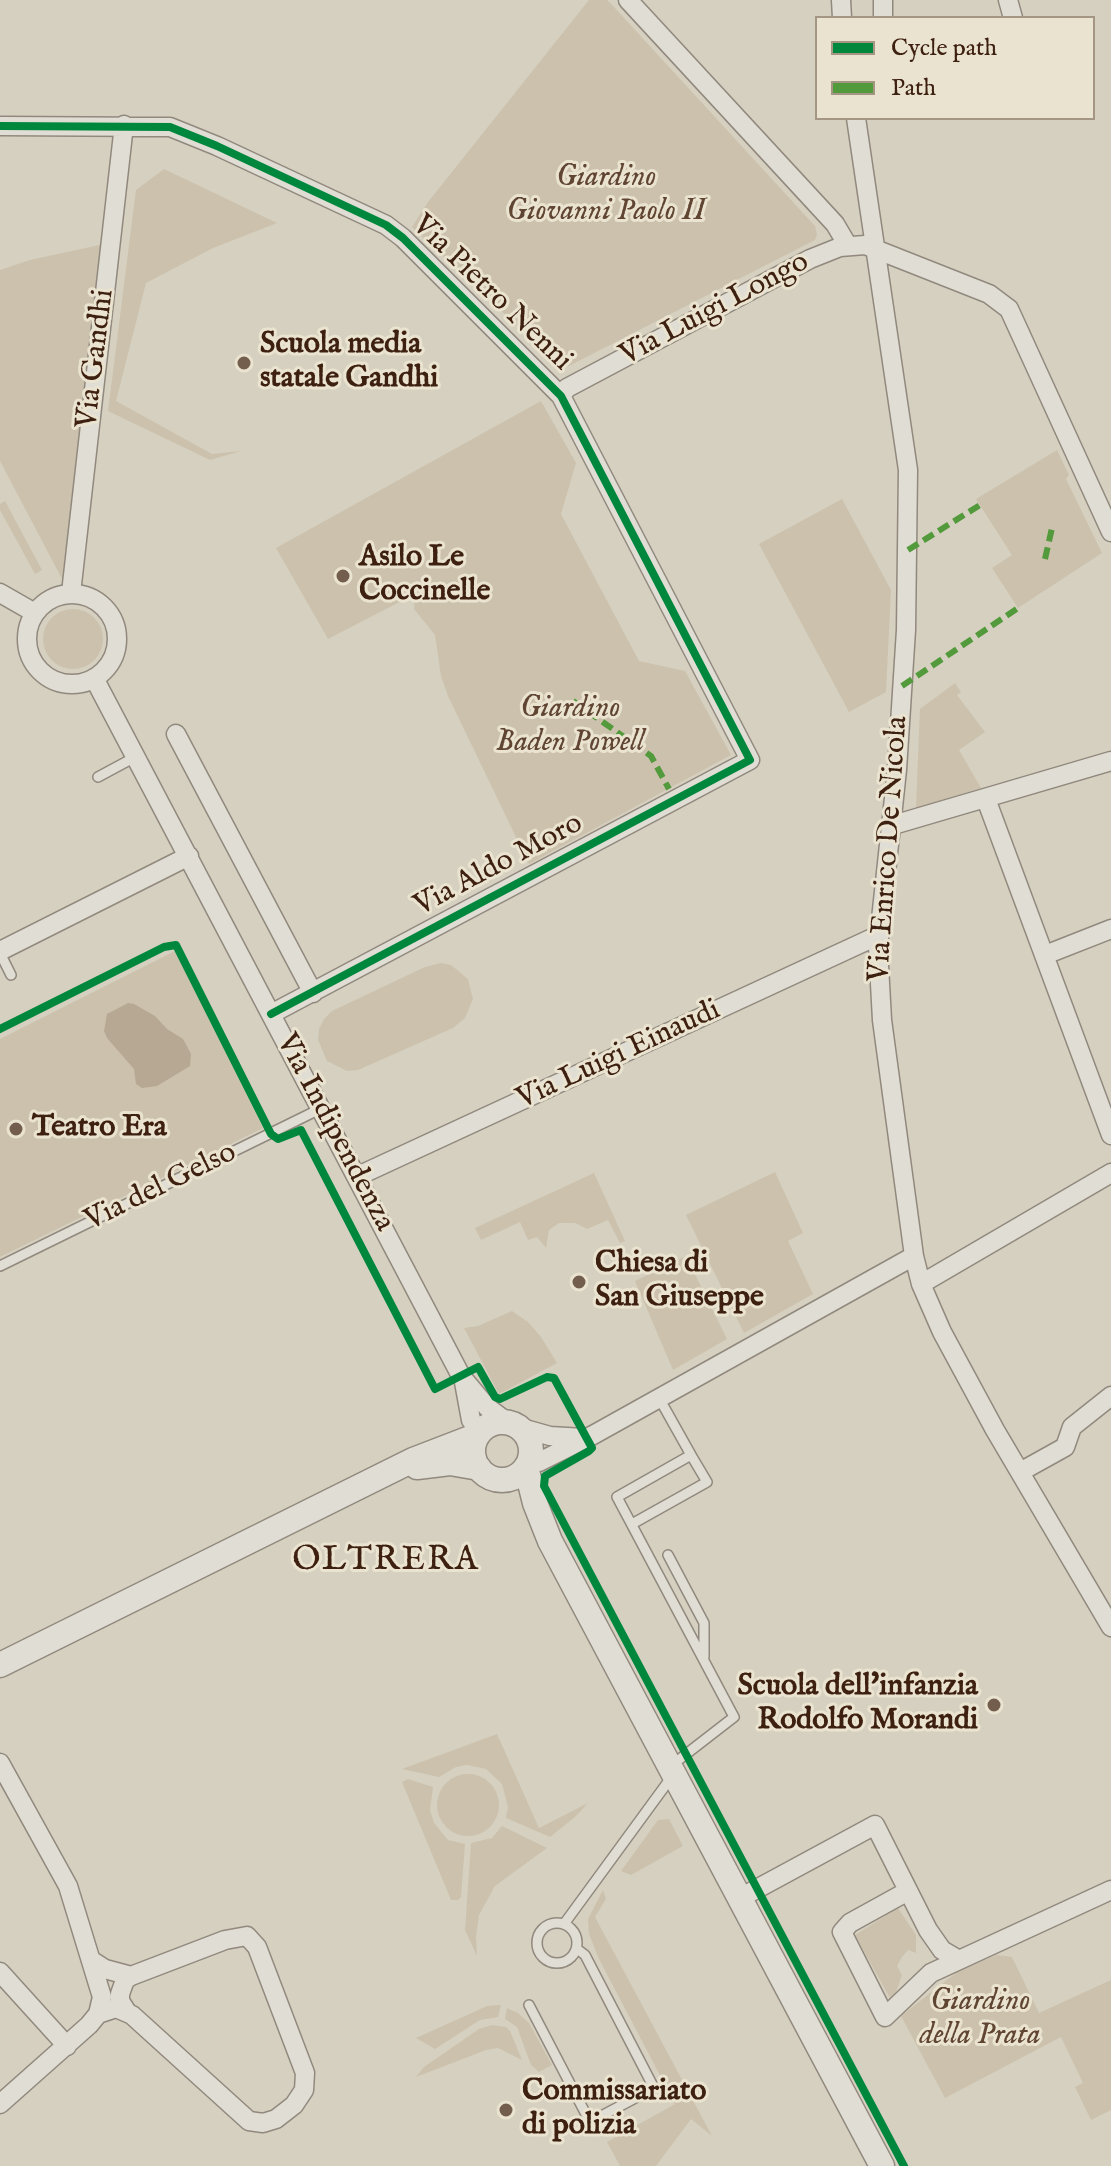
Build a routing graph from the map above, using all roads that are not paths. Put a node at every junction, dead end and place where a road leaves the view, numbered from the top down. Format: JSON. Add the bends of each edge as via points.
{"nodes":[{"id":1,"x":628,"y":0,"type":"edge"},
{"id":2,"x":856,"y":120,"type":"edge"},
{"id":3,"x":124,"y":125,"type":"junction"},
{"id":4,"x":0,"y":126,"type":"edge"},
{"id":5,"x":848,"y":246,"type":"junction"},
{"id":6,"x":876,"y":249,"type":"junction"},
{"id":7,"x":561,"y":396,"type":"junction"},
{"id":8,"x":1111,"y":532,"type":"edge"},
{"id":9,"x":0,"y":593,"type":"edge"},
{"id":10,"x":71,"y":593,"type":"junction"},
{"id":11,"x":35,"y":613,"type":"junction"},
{"id":12,"x":94,"y":678,"type":"junction"},
{"id":13,"x":176,"y":734,"type":"dead end"},
{"id":14,"x":137,"y":756,"type":"junction"},
{"id":15,"x":750,"y":760,"type":"joint"},
{"id":16,"x":1111,"y":761,"type":"edge"},
{"id":17,"x":98,"y":777,"type":"dead end"},
{"id":18,"x":986,"y":799,"type":"junction"},
{"id":19,"x":893,"y":825,"type":"junction"},
{"id":20,"x":189,"y":856,"type":"junction"},
{"id":21,"x":1111,"y":929,"type":"edge"},
{"id":22,"x":879,"y":935,"type":"junction"},
{"id":23,"x":0,"y":952,"type":"edge"},
{"id":24,"x":1045,"y":955,"type":"junction"},
{"id":25,"x":11,"y":975,"type":"dead end"},
{"id":26,"x":313,"y":993,"type":"junction"},
{"id":27,"x":271,"y":1014,"type":"junction"},
{"id":28,"x":322,"y":1108,"type":"junction"},
{"id":29,"x":1111,"y":1135,"type":"edge"},
{"id":30,"x":1111,"y":1173,"type":"edge"},
{"id":31,"x":358,"y":1176,"type":"junction"},
{"id":32,"x":914,"y":1256,"type":"junction"},
{"id":33,"x":0,"y":1266,"type":"edge"},
{"id":34,"x":921,"y":1284,"type":"junction"},
{"id":35,"x":462,"y":1377,"type":"junction"},
{"id":36,"x":1111,"y":1396,"type":"edge"},
{"id":37,"x":659,"y":1398,"type":"junction"},
{"id":38,"x":512,"y":1425,"type":"junction"},
{"id":39,"x":479,"y":1434,"type":"junction"},
{"id":40,"x":587,"y":1438,"type":"junction"},
{"id":41,"x":691,"y":1455,"type":"junction"},
{"id":42,"x":479,"y":1468,"type":"junction"},
{"id":43,"x":520,"y":1470,"type":"junction"},
{"id":44,"x":1020,"y":1472,"type":"junction"},
{"id":45,"x":391,"y":1473,"type":"junction"},
{"id":46,"x":632,"y":1524,"type":"junction"},
{"id":47,"x":668,"y":1555,"type":"dead end"},
{"id":48,"x":1106,"y":1607,"type":"edge"},
{"id":49,"x":1111,"y":1627,"type":"edge"},
{"id":50,"x":704,"y":1661,"type":"junction"},
{"id":51,"x":0,"y":1665,"type":"edge"},
{"id":52,"x":0,"y":1763,"type":"edge"},
{"id":53,"x":672,"y":1770,"type":"junction"},
{"id":54,"x":1111,"y":1890,"type":"edge"},
{"id":55,"x":908,"y":1891,"type":"junction"},
{"id":56,"x":740,"y":1898,"type":"junction"},
{"id":57,"x":564,"y":1924,"type":"junction"},
{"id":58,"x":928,"y":1930,"type":"junction"},
{"id":59,"x":577,"y":1949,"type":"junction"},
{"id":60,"x":91,"y":1960,"type":"junction"},
{"id":61,"x":959,"y":1960,"type":"junction"},
{"id":62,"x":0,"y":1972,"type":"edge"},
{"id":63,"x":131,"y":1976,"type":"junction"},
{"id":64,"x":923,"y":1978,"type":"junction"},
{"id":65,"x":529,"y":2005,"type":"dead end"},
{"id":66,"x":127,"y":2012,"type":"junction"},
{"id":67,"x":98,"y":2014,"type":"junction"},
{"id":68,"x":67,"y":2046,"type":"junction"},
{"id":69,"x":0,"y":2104,"type":"edge"},
{"id":70,"x":882,"y":2166,"type":"edge"}],
"edges":[{"from":1,"to":5,"type":"street","via":[[835,224]]},
{"from":2,"to":6,"type":"street","name":"Via Enrico De Nicola"},
{"from":3,"to":4,"type":"street","name":"Via Pietro Nenni"},
{"from":3,"to":7,"type":"street","name":"Via Pietro Nenni","via":[[187,132],[386,225]]},
{"from":3,"to":10,"type":"street","name":"Via Gandhi"},
{"from":5,"to":6,"type":"street","name":"Via Luigi Longo"},
{"from":5,"to":7,"type":"street","name":"Via Luigi Longo","via":[[810,259],[567,388]]},
{"from":6,"to":8,"type":"street","name":"Via Luigi Longo","via":[[989,294],[1009,309]]},
{"from":6,"to":19,"type":"street","name":"Via Enrico De Nicola","via":[[909,499]]},
{"from":7,"to":15,"type":"street","name":"Via Pietro Nenni"},
{"from":9,"to":11,"type":"street"},
{"from":10,"to":11,"type":"street","via":[[48,600]]},
{"from":10,"to":12,"type":"street","via":[[98,602],[117,630],[113,657]]},
{"from":11,"to":12,"type":"street","via":[[27,643],[42,672],[68,683]]},
{"from":12,"to":14,"type":"street","name":"Via Indipendenza"},
{"from":13,"to":26,"type":"street","name":"Via Indipendenza"},
{"from":14,"to":17,"type":"lane"},
{"from":14,"to":20,"type":"street","name":"Via Indipendenza"},
{"from":15,"to":26,"type":"street","name":"Via Aldo Moro"},
{"from":16,"to":18,"type":"street"},
{"from":18,"to":19,"type":"street"},
{"from":18,"to":24,"type":"street"},
{"from":19,"to":22,"type":"street","name":"Via Enrico De Nicola"},
{"from":20,"to":23,"type":"street"},
{"from":20,"to":27,"type":"street","name":"Via Indipendenza"},
{"from":21,"to":24,"type":"street"},
{"from":22,"to":31,"type":"street","name":"Via Luigi Einaudi"},
{"from":22,"to":32,"type":"street","name":"Via Enrico De Nicola","via":[[882,1020]]},
{"from":23,"to":25,"type":"lane"},
{"from":24,"to":29,"type":"street"},
{"from":26,"to":27,"type":"street","name":"Via Aldo Moro"},
{"from":27,"to":28,"type":"street","name":"Via Indipendenza"},
{"from":28,"to":31,"type":"street","name":"Via Indipendenza"},
{"from":28,"to":33,"type":"lane","name":"Via del Gelso"},
{"from":30,"to":34,"type":"street"},
{"from":31,"to":35,"type":"street","name":"Via Indipendenza"},
{"from":32,"to":34,"type":"street","name":"Via Enrico De Nicola"},
{"from":32,"to":37,"type":"street"},
{"from":34,"to":44,"type":"street","name":"Via Enrico De Nicola"},
{"from":35,"to":38,"type":"street","name":"Via Indipendenza","via":[[487,1407]]},
{"from":35,"to":39,"type":"street","name":"Via Indipendenza"},
{"from":36,"to":44,"type":"street","via":[[1072,1427],[1065,1447]]},
{"from":37,"to":40,"type":"street"},
{"from":37,"to":41,"type":"lane"},
{"from":38,"to":39,"type":"street","via":[[491,1424]]},
{"from":38,"to":40,"type":"street","via":[[550,1436]]},
{"from":38,"to":43,"type":"street","via":[[527,1436],[530,1446]]},
{"from":39,"to":42,"type":"street","via":[[473,1452]]},
{"from":39,"to":45,"type":"street"},
{"from":40,"to":43,"type":"street"},
{"from":41,"to":46,"type":"lane","via":[[617,1497]]},
{"from":41,"to":46,"type":"lane","via":[[707,1482]]},
{"from":42,"to":43,"type":"street","via":[[491,1478]]},
{"from":42,"to":45,"type":"street","via":[[439,1463]]},
{"from":43,"to":53,"type":"street","via":[[550,1541]]},
{"from":44,"to":48,"type":"street","name":"Via Enrico De Nicola"},
{"from":45,"to":51,"type":"street"},
{"from":46,"to":50,"type":"lane"},
{"from":47,"to":50,"type":"lane","via":[[704,1623]]},
{"from":48,"to":49,"type":"street","name":"Via Enrico De Nicola"},
{"from":50,"to":53,"type":"lane","via":[[734,1717]]},
{"from":52,"to":60,"type":"street","via":[[68,1886]]},
{"from":53,"to":56,"type":"street"},
{"from":53,"to":57,"type":"lane"},
{"from":54,"to":61,"type":"street"},
{"from":55,"to":56,"type":"street","via":[[875,1825]]},
{"from":55,"to":58,"type":"street"},
{"from":55,"to":64,"type":"street","via":[[842,1932],[885,2017]]},
{"from":56,"to":70,"type":"street"},
{"from":57,"to":59,"type":"lane","via":[[576,1936]]},
{"from":57,"to":59,"type":"lane","via":[[545,1926],[537,1937],[538,1951],[559,1964]]},
{"from":58,"to":61,"type":"street","via":[[947,1954]]},
{"from":58,"to":64,"type":"street","via":[[930,1954]]},
{"from":59,"to":65,"type":"lane","via":[[585,1955],[654,2088],[590,2122]]},
{"from":60,"to":63,"type":"street"},
{"from":60,"to":67,"type":"street","via":[[102,1997]]},
{"from":61,"to":64,"type":"street"},
{"from":62,"to":68,"type":"street"},
{"from":63,"to":66,"type":"street","via":[[120,1994]]},
{"from":63,"to":66,"type":"street","via":[[234,1937],[250,1938],[305,2073],[304,2090],[276,2119],[249,2121]]},
{"from":66,"to":67,"type":"street","via":[[113,2008]]},
{"from":67,"to":68,"type":"street"},
{"from":68,"to":69,"type":"street"}]}
